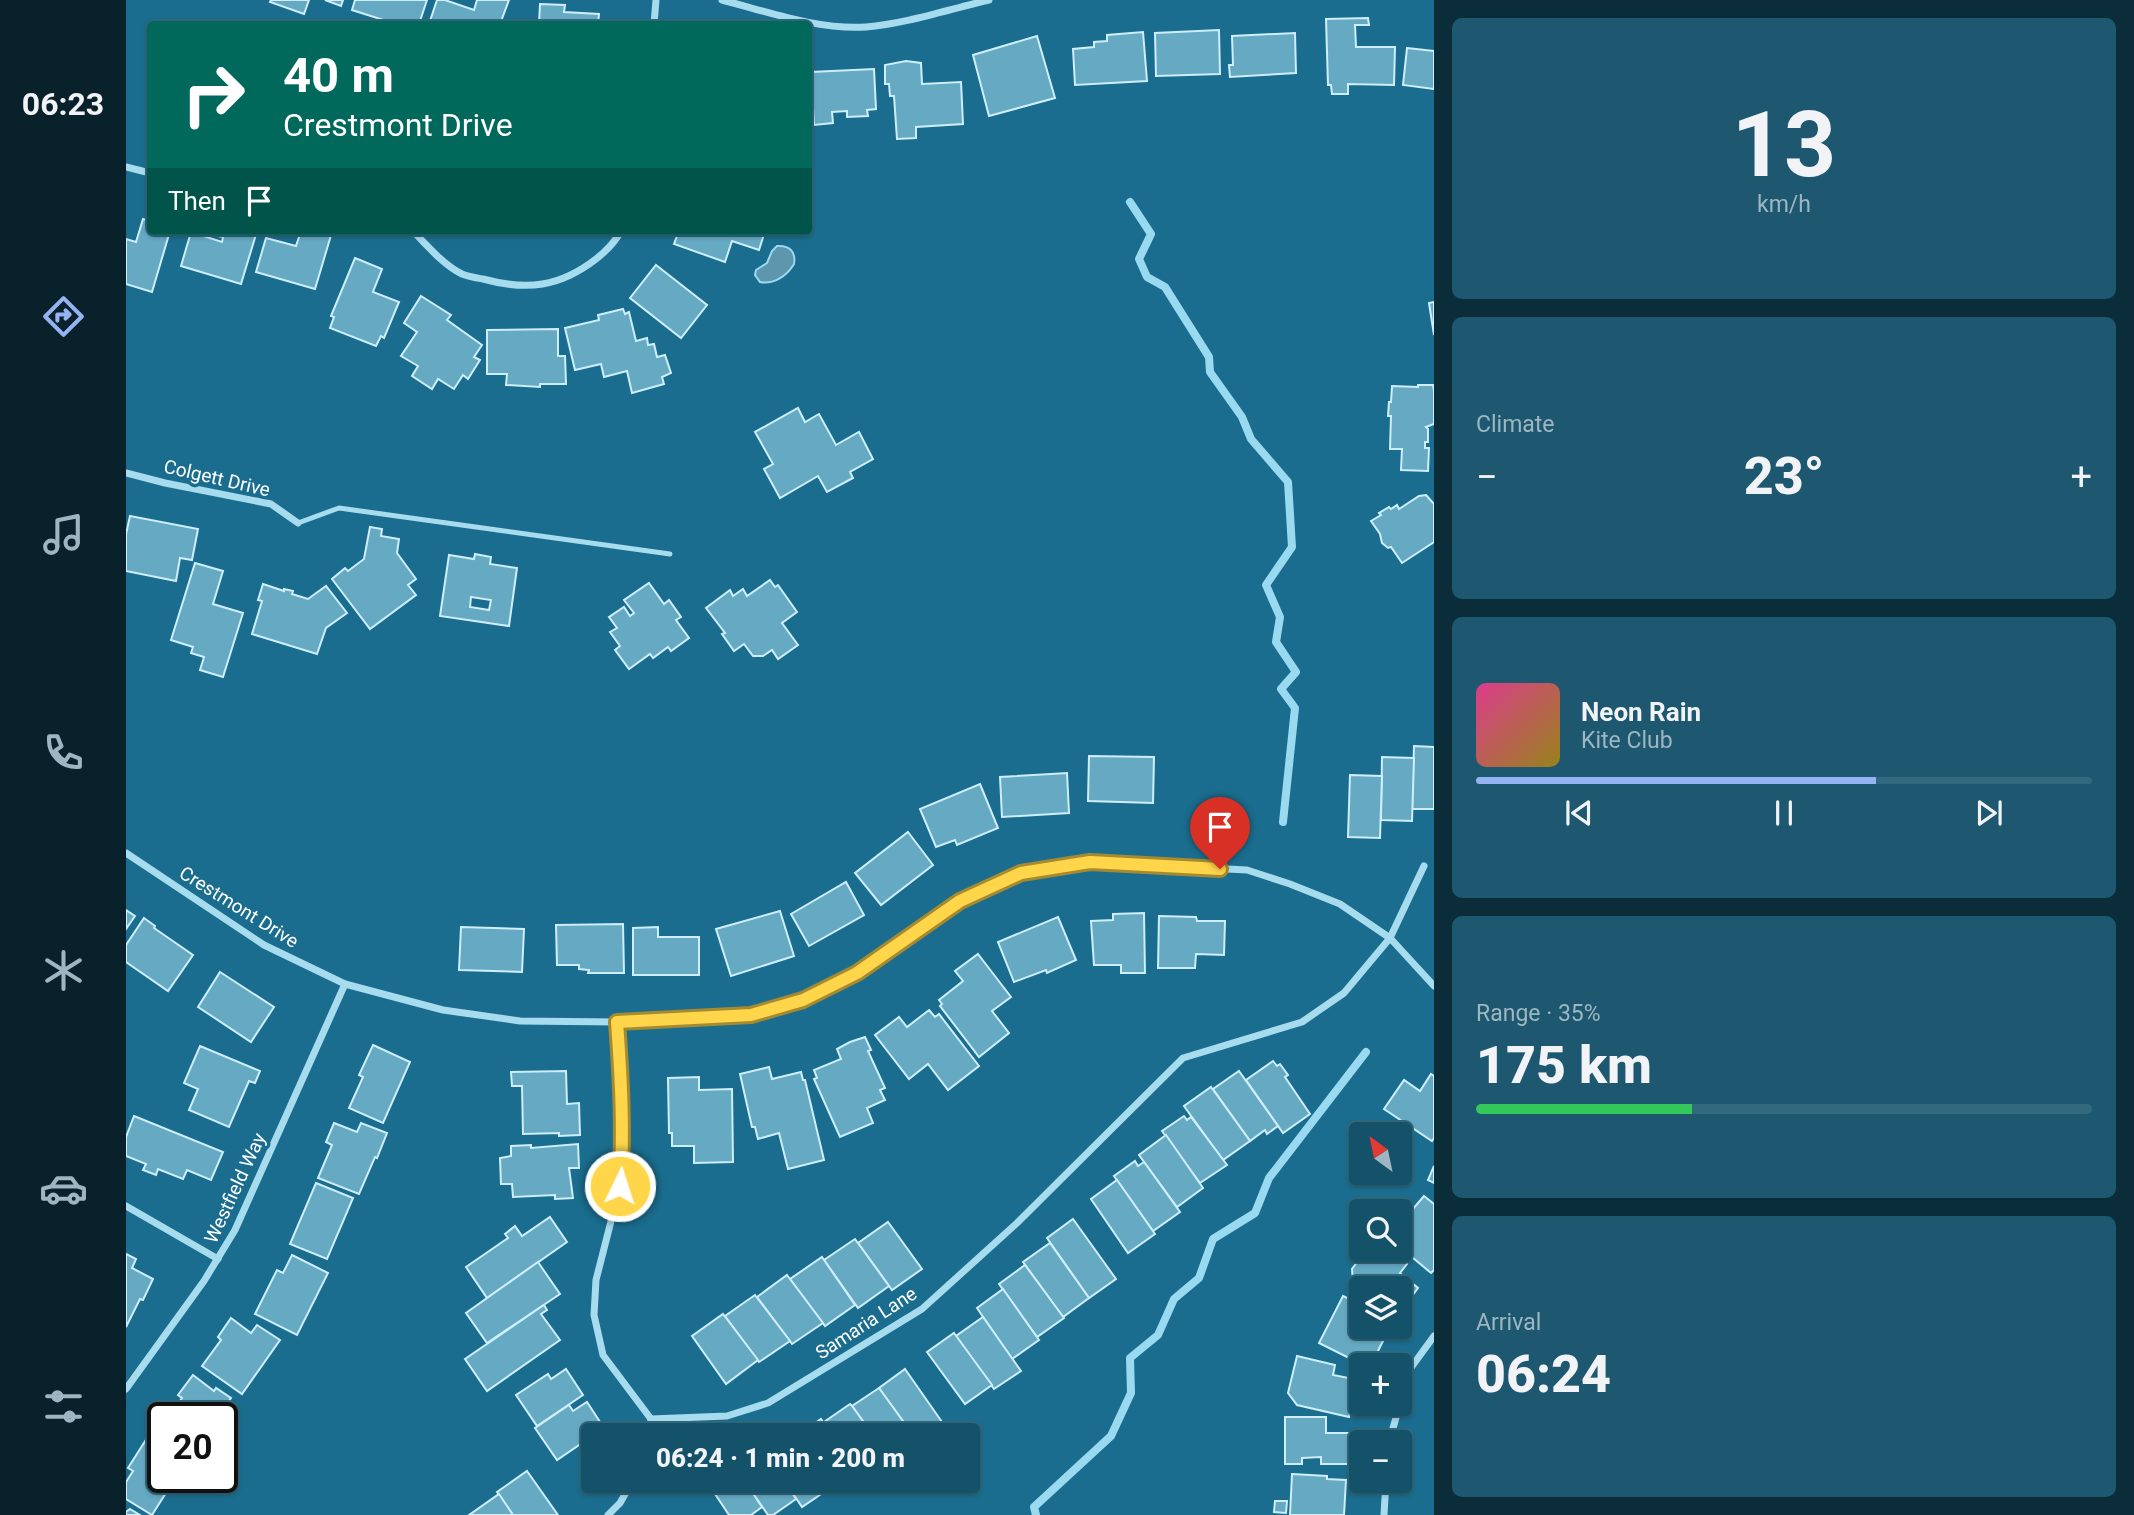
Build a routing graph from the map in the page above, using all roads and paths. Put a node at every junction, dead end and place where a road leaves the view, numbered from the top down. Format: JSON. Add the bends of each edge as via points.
{"nodes":[{"id":1,"x":656,"y":0,"type":"edge"},
{"id":2,"x":722,"y":0,"type":"edge"},
{"id":3,"x":989,"y":0,"type":"edge"},
{"id":4,"x":654,"y":21,"type":"edge"},
{"id":5,"x":805,"y":21,"type":"edge"},
{"id":6,"x":812,"y":22,"type":"edge"},
{"id":7,"x":126,"y":167,"type":"edge"},
{"id":8,"x":147,"y":172,"type":"edge"},
{"id":9,"x":417,"y":235,"type":"edge"},
{"id":10,"x":619,"y":235,"type":"edge"},
{"id":11,"x":126,"y":473,"type":"edge"},
{"id":12,"x":298,"y":523,"type":"joint"},
{"id":13,"x":670,"y":554,"type":"dead end"},
{"id":14,"x":126,"y":853,"type":"edge"},
{"id":15,"x":1424,"y":866,"type":"dead end"},
{"id":16,"x":1391,"y":938,"type":"junction"},
{"id":17,"x":345,"y":984,"type":"junction"},
{"id":18,"x":1434,"y":986,"type":"edge"},
{"id":19,"x":617,"y":1022,"type":"junction"},
{"id":20,"x":622,"y":1166,"type":"joint"},
{"id":21,"x":620,"y":1186,"type":"joint"},
{"id":22,"x":126,"y":1206,"type":"edge"},
{"id":23,"x":218,"y":1259,"type":"junction"},
{"id":24,"x":1434,"y":1336,"type":"edge"},
{"id":25,"x":126,"y":1389,"type":"edge"},
{"id":26,"x":651,"y":1419,"type":"junction"},
{"id":27,"x":651,"y":1423,"type":"edge"},
{"id":28,"x":1392,"y":1430,"type":"edge"},
{"id":29,"x":626,"y":1493,"type":"edge"},
{"id":30,"x":1385,"y":1493,"type":"edge"},
{"id":31,"x":608,"y":1515,"type":"edge"},
{"id":32,"x":1384,"y":1515,"type":"edge"}],
"edges":[{"from":1,"to":4,"type":"street"},
{"from":2,"to":5,"type":"street"},
{"from":3,"to":6,"type":"street","via":[[878,25]]},
{"from":7,"to":8,"type":"street"},
{"from":9,"to":10,"type":"street","via":[[462,274],[503,285],[560,281],[578,273]]},
{"from":11,"to":12,"type":"street","name":"Colgett Drive","via":[[271,504]]},
{"from":12,"to":13,"type":"lane","via":[[339,508]]},
{"from":14,"to":17,"type":"street","name":"Crestmont Drive","via":[[264,945]]},
{"from":15,"to":16,"type":"street","name":"Samaria Lane"},
{"from":16,"to":18,"type":"street","name":"Crestmont Drive"},
{"from":16,"to":19,"type":"street","name":"Crestmont Drive","via":[[1340,904],[1247,870],[1090,862],[1021,873],[960,901],[857,973],[803,1000],[751,1015]]},
{"from":16,"to":26,"type":"street","name":"Samaria Lane","via":[[1345,993],[1301,1022],[1183,1058],[1017,1223],[922,1309],[768,1403],[727,1416]]},
{"from":17,"to":19,"type":"street","name":"Crestmont Drive","via":[[443,1010],[520,1021]]},
{"from":17,"to":23,"type":"street","name":"Westfield Way"},
{"from":19,"to":20,"type":"street"},
{"from":20,"to":21,"type":"lane"},
{"from":21,"to":26,"type":"street","via":[[596,1280],[594,1315],[603,1355]]},
{"from":22,"to":23,"type":"street"},
{"from":23,"to":25,"type":"street","name":"Westfield Way"},
{"from":24,"to":28,"type":"street","via":[[1410,1369]]},
{"from":26,"to":27,"type":"street"},
{"from":29,"to":31,"type":"street"},
{"from":30,"to":32,"type":"street"}]}
